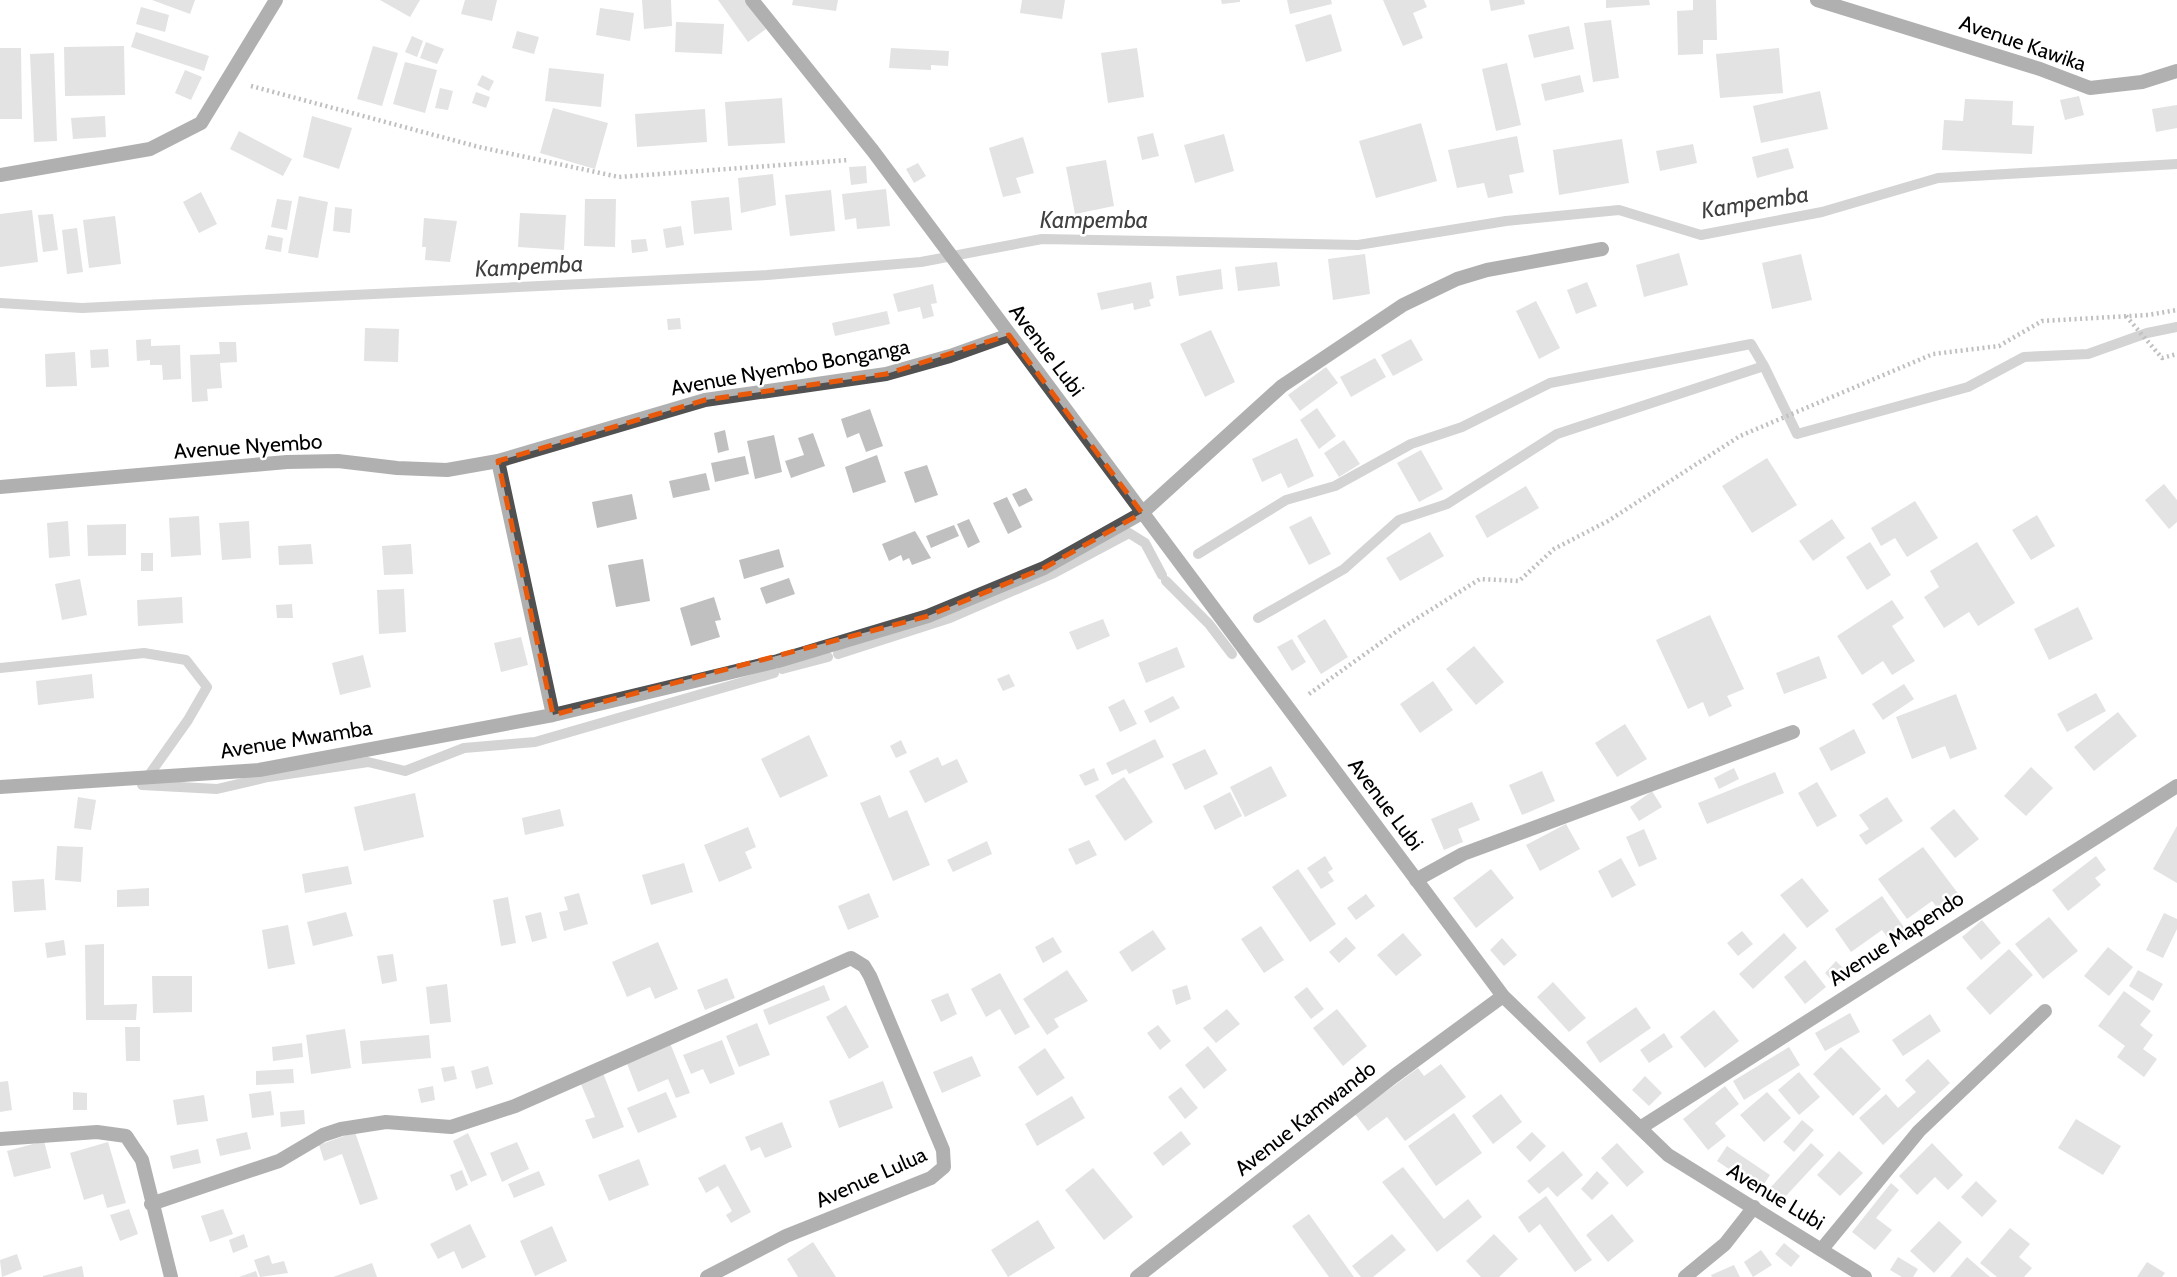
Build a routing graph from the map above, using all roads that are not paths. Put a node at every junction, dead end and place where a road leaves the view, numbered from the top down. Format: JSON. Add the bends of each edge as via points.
{"nodes":[{"id":1,"x":276,"y":0,"type":"edge"},
{"id":2,"x":752,"y":0,"type":"edge"},
{"id":3,"x":1817,"y":0,"type":"edge"},
{"id":4,"x":2177,"y":71,"type":"edge"},
{"id":5,"x":0,"y":175,"type":"edge"},
{"id":6,"x":1602,"y":249,"type":"dead end"},
{"id":7,"x":1009,"y":335,"type":"junction"},
{"id":8,"x":498,"y":461,"type":"junction"},
{"id":9,"x":0,"y":487,"type":"edge"},
{"id":10,"x":1142,"y":513,"type":"junction"},
{"id":11,"x":553,"y":715,"type":"junction"},
{"id":12,"x":1793,"y":732,"type":"dead end"},
{"id":13,"x":2177,"y":786,"type":"edge"},
{"id":14,"x":0,"y":787,"type":"edge"},
{"id":15,"x":1416,"y":880,"type":"junction"},
{"id":16,"x":1503,"y":996,"type":"junction"},
{"id":17,"x":2045,"y":1010,"type":"dead end"},
{"id":18,"x":1640,"y":1128,"type":"junction"},
{"id":19,"x":0,"y":1139,"type":"edge"},
{"id":20,"x":151,"y":1204,"type":"junction"},
{"id":21,"x":1754,"y":1207,"type":"junction"},
{"id":22,"x":1822,"y":1249,"type":"junction"},
{"id":23,"x":171,"y":1277,"type":"edge"},
{"id":24,"x":707,"y":1277,"type":"edge"},
{"id":25,"x":1136,"y":1277,"type":"edge"},
{"id":26,"x":1685,"y":1277,"type":"edge"},
{"id":27,"x":1865,"y":1277,"type":"edge"}],
"edges":[{"from":1,"to":5,"type":"street","via":[[201,123],[150,149]]},
{"from":2,"to":7,"type":"street","name":"Avenue Lubi","via":[[873,151]]},
{"from":3,"to":4,"type":"street","name":"Avenue Kawika","via":[[2090,88],[2142,82]]},
{"from":6,"to":10,"type":"street","name":"Avenue Mwamba","via":[[1487,270],[1403,305],[1282,386]]},
{"from":7,"to":8,"type":"street","name":"Avenue Nyembo Bonganga","via":[[886,374],[705,400]]},
{"from":7,"to":10,"type":"street","name":"Avenue Lubi"},
{"from":8,"to":9,"type":"street","name":"Avenue Nyembo","via":[[429,471],[338,461],[287,462]]},
{"from":8,"to":11,"type":"street"},
{"from":10,"to":11,"type":"street","name":"Avenue Mwamba","via":[[1044,568],[928,617],[778,661]]},
{"from":10,"to":15,"type":"street","name":"Avenue Lubi"},
{"from":11,"to":14,"type":"street","name":"Avenue Mwamba","via":[[259,770]]},
{"from":12,"to":15,"type":"street","via":[[1463,854]]},
{"from":13,"to":18,"type":"street","name":"Avenue Mapendo"},
{"from":15,"to":16,"type":"street","name":"Avenue Lubi"},
{"from":16,"to":18,"type":"street","name":"Avenue Lubi"},
{"from":16,"to":25,"type":"street","name":"Avenue Kamwando"},
{"from":17,"to":22,"type":"street","via":[[1919,1131]]},
{"from":18,"to":21,"type":"street","name":"Avenue Lubi","via":[[1668,1155]]},
{"from":19,"to":20,"type":"street","via":[[97,1132],[126,1136],[142,1160]]},
{"from":20,"to":23,"type":"street"},
{"from":20,"to":24,"type":"street","name":"Avenue Lulua","via":[[279,1161],[341,1129],[386,1122],[434,1128],[467,1123],[851,958],[870,976],[943,1150],[944,1167],[931,1178],[786,1236]]},
{"from":21,"to":22,"type":"street","name":"Avenue Lubi"},
{"from":21,"to":26,"type":"street","via":[[1725,1244]]},
{"from":22,"to":27,"type":"street","name":"Avenue Lubi"}]}
